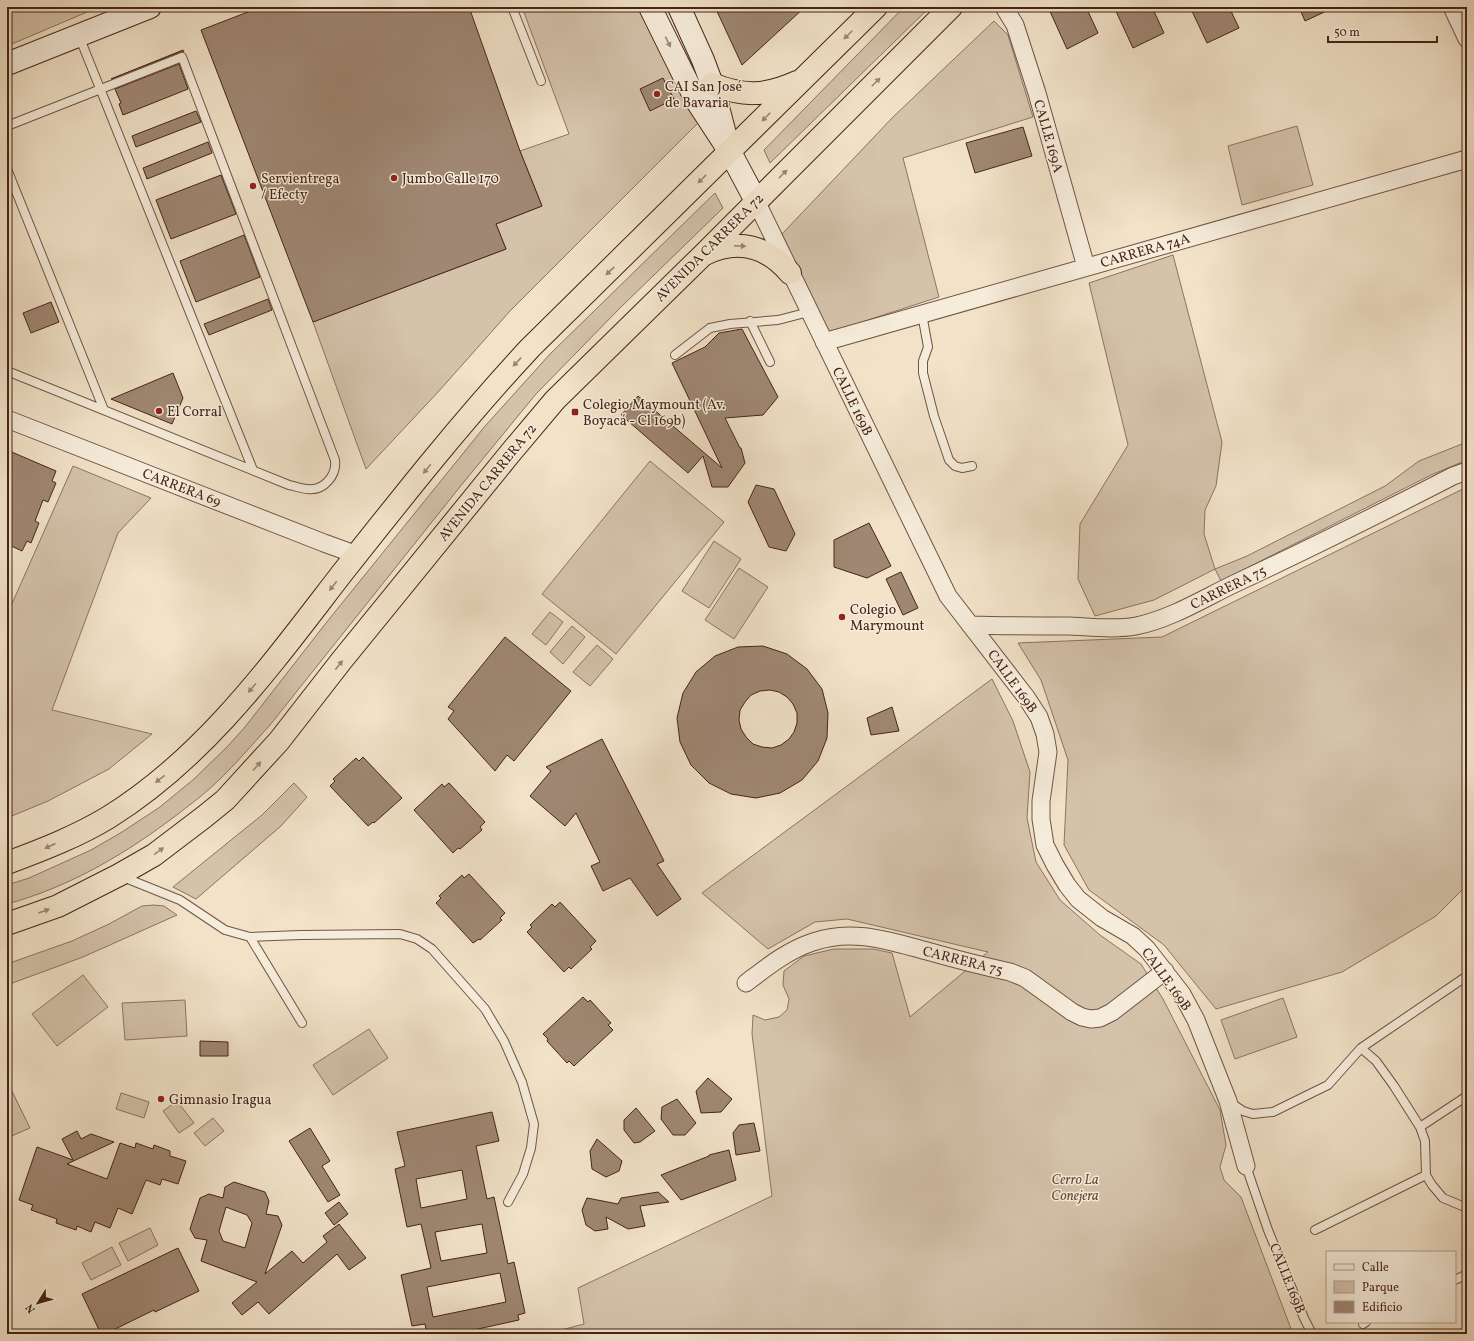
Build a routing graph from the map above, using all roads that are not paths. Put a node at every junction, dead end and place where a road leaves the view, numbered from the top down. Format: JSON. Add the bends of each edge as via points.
{"nodes":[{"id":1,"x":150,"y":7,"type":"edge"},
{"id":2,"x":512,"y":7,"type":"edge"},
{"id":3,"x":650,"y":7,"type":"edge"},
{"id":4,"x":679,"y":7,"type":"edge"},
{"id":5,"x":876,"y":7,"type":"edge"},
{"id":6,"x":951,"y":7,"type":"edge"},
{"id":7,"x":1004,"y":7,"type":"edge"},
{"id":8,"x":1452,"y":7,"type":"edge"},
{"id":9,"x":78,"y":35,"type":"junction"},
{"id":10,"x":1467,"y":39,"type":"edge"},
{"id":11,"x":7,"y":64,"type":"edge"},
{"id":12,"x":804,"y":80,"type":"junction"},
{"id":13,"x":541,"y":81,"type":"dead end"},
{"id":14,"x":712,"y":84,"type":"junction"},
{"id":15,"x":100,"y":89,"type":"junction"},
{"id":16,"x":7,"y":126,"type":"edge"},
{"id":17,"x":730,"y":152,"type":"junction"},
{"id":18,"x":1467,"y":159,"type":"edge"},
{"id":19,"x":7,"y":169,"type":"edge"},
{"id":20,"x":756,"y":201,"type":"junction"},
{"id":21,"x":702,"y":255,"type":"junction"},
{"id":22,"x":1086,"y":267,"type":"junction"},
{"id":23,"x":790,"y":273,"type":"junction"},
{"id":24,"x":809,"y":312,"type":"junction"},
{"id":25,"x":922,"y":314,"type":"junction"},
{"id":26,"x":750,"y":321,"type":"junction"},
{"id":27,"x":824,"y":342,"type":"junction"},
{"id":28,"x":675,"y":355,"type":"dead end"},
{"id":29,"x":770,"y":362,"type":"dead end"},
{"id":30,"x":7,"y":371,"type":"edge"},
{"id":31,"x":104,"y":410,"type":"junction"},
{"id":32,"x":8,"y":421,"type":"edge"},
{"id":33,"x":972,"y":466,"type":"dead end"},
{"id":34,"x":254,"y":470,"type":"junction"},
{"id":35,"x":1467,"y":471,"type":"edge"},
{"id":36,"x":357,"y":555,"type":"junction"},
{"id":37,"x":970,"y":625,"type":"junction"},
{"id":38,"x":7,"y":863,"type":"edge"},
{"id":39,"x":119,"y":875,"type":"junction"},
{"id":40,"x":7,"y":924,"type":"edge"},
{"id":41,"x":250,"y":937,"type":"junction"},
{"id":42,"x":1165,"y":972,"type":"junction"},
{"id":43,"x":1467,"y":976,"type":"edge"},
{"id":44,"x":746,"y":983,"type":"dead end"},
{"id":45,"x":302,"y":1023,"type":"dead end"},
{"id":46,"x":1361,"y":1048,"type":"junction"},
{"id":47,"x":1467,"y":1096,"type":"edge"},
{"id":48,"x":1228,"y":1101,"type":"junction"},
{"id":49,"x":1420,"y":1127,"type":"junction"},
{"id":50,"x":1246,"y":1166,"type":"joint"},
{"id":51,"x":1426,"y":1175,"type":"junction"},
{"id":52,"x":508,"y":1202,"type":"dead end"},
{"id":53,"x":1467,"y":1208,"type":"edge"},
{"id":54,"x":1315,"y":1230,"type":"dead end"},
{"id":55,"x":1467,"y":1274,"type":"edge"},
{"id":56,"x":1456,"y":1280,"type":"edge"},
{"id":57,"x":1312,"y":1334,"type":"edge"}],
"edges":[{"from":1,"to":9,"type":"main road"},
{"from":2,"to":13,"type":"lane"},
{"from":3,"to":17,"type":"main road","name":"CALLE 169B","one_way":true,"via":[[696,100]]},
{"from":4,"to":14,"type":"main road","name":"CALLE 169B","via":[[704,60]]},
{"from":5,"to":12,"type":"highway","one_way":true},
{"from":20,"to":6,"type":"highway","name":"AVENIDA CARRERA 72","one_way":true},
{"from":7,"to":22,"type":"street","name":"CALLE 169A","via":[[1015,25]]},
{"from":8,"to":10,"type":"street"},
{"from":9,"to":11,"type":"main road"},
{"from":9,"to":15,"type":"lane"},
{"from":12,"to":14,"type":"highway","via":[[779,90],[753,94],[732,91]]},
{"from":12,"to":17,"type":"highway","one_way":true},
{"from":14,"to":17,"type":"main road","name":"CALLE 169B"},
{"from":15,"to":16,"type":"lane"},
{"from":15,"to":34,"type":"lane"},
{"from":15,"to":34,"type":"lane","via":[[182,56],[336,467],[333,475],[324,484],[309,490]]},
{"from":17,"to":20,"type":"main road","name":"CALLE 169B"},
{"from":17,"to":36,"type":"highway","one_way":true,"via":[[516,363]]},
{"from":18,"to":22,"type":"street","name":"CARRERA 74A"},
{"from":19,"to":31,"type":"lane"},
{"from":20,"to":21,"type":"highway","name":"AVENIDA CARRERA 72"},
{"from":20,"to":23,"type":"street","name":"CALLE 169B"},
{"from":21,"to":23,"type":"highway","one_way":true,"via":[[731,245],[746,246],[766,252]]},
{"from":39,"to":21,"type":"highway","name":"AVENIDA CARRERA 72","one_way":true,"via":[[154,855],[181,835],[245,779],[279,741],[530,428],[576,377]]},
{"from":22,"to":25,"type":"street","name":"CARRERA 74A"},
{"from":23,"to":24,"type":"street","name":"CALLE 169B"},
{"from":24,"to":26,"type":"lane","via":[[778,320]]},
{"from":24,"to":27,"type":"street","name":"CALLE 169B"},
{"from":25,"to":27,"type":"street","name":"CARRERA 74A"},
{"from":25,"to":33,"type":"lane","via":[[928,347],[923,361],[923,373],[934,416],[949,460],[962,468]]},
{"from":26,"to":28,"type":"lane","via":[[710,328]]},
{"from":26,"to":29,"type":"lane"},
{"from":27,"to":37,"type":"street","name":"CALLE 169B","via":[[943,587]]},
{"from":30,"to":31,"type":"lane"},
{"from":31,"to":34,"type":"lane"},
{"from":32,"to":36,"type":"street","name":"CARRERA 69"},
{"from":35,"to":37,"type":"street","name":"CARRERA 75","via":[[1196,604],[1136,626],[1112,628]]},
{"from":36,"to":38,"type":"highway","one_way":true,"via":[[254,685],[203,741],[172,770],[109,817],[42,850]]},
{"from":37,"to":42,"type":"street","name":"CALLE 169B","via":[[1039,717],[1048,752],[1041,819],[1045,845],[1055,865],[1078,899],[1102,918],[1133,936]]},
{"from":40,"to":39,"type":"highway","name":"AVENIDA CARRERA 72","one_way":true,"via":[[58,906]]},
{"from":39,"to":41,"type":"lane","via":[[180,900],[226,930]]},
{"from":41,"to":45,"type":"lane"},
{"from":41,"to":52,"type":"lane","via":[[400,934],[432,949],[485,1009],[504,1041],[522,1082],[534,1124],[531,1148],[523,1174]]},
{"from":42,"to":44,"type":"street","name":"CARRERA 75","via":[[1112,1012],[1091,1020],[1072,1012],[1025,978],[1010,972],[871,937],[845,936],[812,942],[780,958]]},
{"from":42,"to":48,"type":"street","name":"CALLE 169B","via":[[1182,994],[1196,1020]]},
{"from":43,"to":46,"type":"lane"},
{"from":46,"to":48,"type":"lane","via":[[1328,1085],[1273,1112],[1253,1114]]},
{"from":46,"to":49,"type":"lane","via":[[1376,1061]]},
{"from":47,"to":49,"type":"lane"},
{"from":48,"to":50,"type":"street","name":"CALLE 169B"},
{"from":49,"to":51,"type":"lane","via":[[1425,1141]]},
{"from":50,"to":57,"type":"lane","name":"CALLE 169B","via":[[1268,1230]]},
{"from":51,"to":53,"type":"lane","via":[[1442,1198]]},
{"from":51,"to":54,"type":"lane"},
{"from":55,"to":56,"type":"lane"}]}
